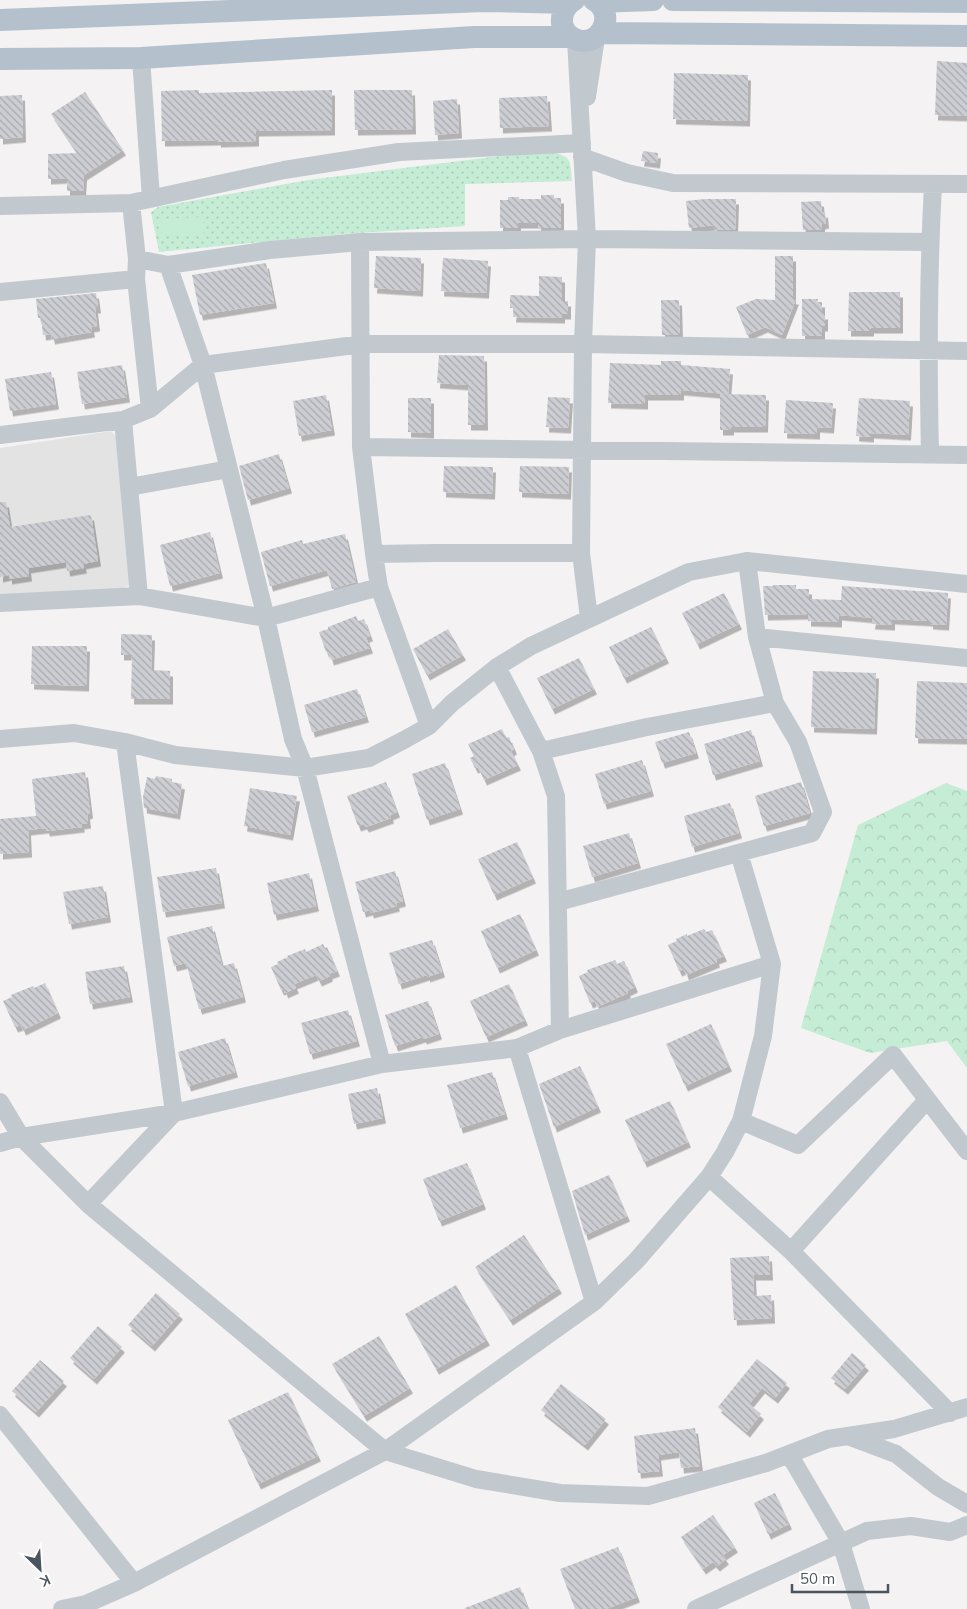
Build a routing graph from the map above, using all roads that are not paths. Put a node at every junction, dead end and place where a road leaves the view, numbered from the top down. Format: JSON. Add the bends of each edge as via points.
{"nodes":[{"id":1,"x":653,"y":0,"type":"edge"},
{"id":2,"x":673,"y":0,"type":"edge"},
{"id":3,"x":702,"y":0,"type":"edge"},
{"id":4,"x":874,"y":0,"type":"edge"},
{"id":5,"x":571,"y":1,"type":"edge"},
{"id":6,"x":596,"y":1,"type":"edge"},
{"id":7,"x":416,"y":2,"type":"edge"},
{"id":8,"x":967,"y":2,"type":"edge"},
{"id":9,"x":0,"y":20,"type":"edge"},
{"id":10,"x":967,"y":36,"type":"edge"},
{"id":11,"x":586,"y":37,"type":"junction"},
{"id":12,"x":141,"y":58,"type":"junction"},
{"id":13,"x":0,"y":59,"type":"edge"},
{"id":14,"x":582,"y":142,"type":"junction"},
{"id":15,"x":967,"y":184,"type":"edge"},
{"id":16,"x":933,"y":185,"type":"junction"},
{"id":17,"x":151,"y":198,"type":"junction"},
{"id":18,"x":131,"y":203,"type":"junction"},
{"id":19,"x":0,"y":206,"type":"edge"},
{"id":20,"x":587,"y":239,"type":"junction"},
{"id":21,"x":360,"y":242,"type":"junction"},
{"id":22,"x":930,"y":242,"type":"junction"},
{"id":23,"x":137,"y":259,"type":"junction"},
{"id":24,"x":168,"y":265,"type":"junction"},
{"id":25,"x":136,"y":279,"type":"junction"},
{"id":26,"x":0,"y":292,"type":"edge"},
{"id":27,"x":362,"y":344,"type":"junction"},
{"id":28,"x":583,"y":344,"type":"junction"},
{"id":29,"x":928,"y":351,"type":"junction"},
{"id":30,"x":967,"y":351,"type":"edge"},
{"id":31,"x":203,"y":365,"type":"junction"},
{"id":32,"x":150,"y":409,"type":"junction"},
{"id":33,"x":123,"y":420,"type":"junction"},
{"id":34,"x":0,"y":435,"type":"edge"},
{"id":35,"x":362,"y":447,"type":"junction"},
{"id":36,"x":583,"y":451,"type":"junction"},
{"id":37,"x":930,"y":454,"type":"junction"},
{"id":38,"x":967,"y":455,"type":"edge"},
{"id":39,"x":228,"y":469,"type":"junction"},
{"id":40,"x":129,"y":487,"type":"junction"},
{"id":41,"x":582,"y":553,"type":"junction"},
{"id":42,"x":374,"y":554,"type":"junction"},
{"id":43,"x":747,"y":561,"type":"junction"},
{"id":44,"x":967,"y":584,"type":"edge"},
{"id":45,"x":379,"y":588,"type":"junction"},
{"id":46,"x":139,"y":596,"type":"junction"},
{"id":47,"x":0,"y":603,"type":"edge"},
{"id":48,"x":266,"y":618,"type":"junction"},
{"id":49,"x":589,"y":618,"type":"junction"},
{"id":50,"x":758,"y":637,"type":"junction"},
{"id":51,"x":967,"y":658,"type":"edge"},
{"id":52,"x":497,"y":667,"type":"junction"},
{"id":53,"x":775,"y":703,"type":"junction"},
{"id":54,"x":429,"y":726,"type":"junction"},
{"id":55,"x":0,"y":739,"type":"edge"},
{"id":56,"x":125,"y":742,"type":"junction"},
{"id":57,"x":541,"y":751,"type":"junction"},
{"id":58,"x":305,"y":768,"type":"junction"},
{"id":59,"x":739,"y":853,"type":"junction"},
{"id":60,"x":558,"y":902,"type":"junction"},
{"id":61,"x":772,"y":964,"type":"junction"},
{"id":62,"x":560,"y":1030,"type":"junction"},
{"id":63,"x":517,"y":1048,"type":"junction"},
{"id":64,"x":382,"y":1064,"type":"junction"},
{"id":65,"x":927,"y":1100,"type":"junction"},
{"id":66,"x":0,"y":1102,"type":"edge"},
{"id":67,"x":174,"y":1113,"type":"junction"},
{"id":68,"x":741,"y":1121,"type":"junction"},
{"id":69,"x":21,"y":1137,"type":"junction"},
{"id":70,"x":0,"y":1144,"type":"edge"},
{"id":71,"x":967,"y":1151,"type":"edge"},
{"id":72,"x":709,"y":1177,"type":"junction"},
{"id":73,"x":88,"y":1204,"type":"junction"},
{"id":74,"x":791,"y":1251,"type":"junction"},
{"id":75,"x":594,"y":1302,"type":"junction"},
{"id":76,"x":967,"y":1407,"type":"edge"},
{"id":77,"x":950,"y":1413,"type":"junction"},
{"id":78,"x":0,"y":1415,"type":"edge"},
{"id":79,"x":848,"y":1436,"type":"junction"},
{"id":80,"x":385,"y":1451,"type":"junction"},
{"id":81,"x":789,"y":1454,"type":"junction"},
{"id":82,"x":967,"y":1504,"type":"edge"},
{"id":83,"x":967,"y":1525,"type":"edge"},
{"id":84,"x":841,"y":1543,"type":"junction"},
{"id":85,"x":134,"y":1583,"type":"junction"},
{"id":86,"x":62,"y":1609,"type":"edge"},
{"id":87,"x":696,"y":1609,"type":"edge"},
{"id":88,"x":861,"y":1609,"type":"edge"}],
"edges":[{"from":1,"to":6,"type":"main road"},
{"from":2,"to":3,"type":"main road"},
{"from":3,"to":4,"type":"main road"},
{"from":4,"to":8,"type":"main road"},
{"from":5,"to":7,"type":"main road"},
{"from":5,"to":11,"type":"main road","via":[[564,9],[562,24]]},
{"from":6,"to":11,"type":"main road","via":[[602,6],[606,20]]},
{"from":7,"to":9,"type":"main road"},
{"from":10,"to":11,"type":"main road"},
{"from":11,"to":12,"type":"main road","via":[[474,37]]},
{"from":11,"to":14,"type":"street"},
{"from":12,"to":13,"type":"main road"},
{"from":12,"to":17,"type":"street"},
{"from":14,"to":16,"type":"street","via":[[627,173],[672,183]]},
{"from":14,"to":17,"type":"street","via":[[399,152],[284,170]]},
{"from":14,"to":20,"type":"street"},
{"from":15,"to":16,"type":"street"},
{"from":16,"to":22,"type":"street"},
{"from":17,"to":18,"type":"street"},
{"from":18,"to":19,"type":"street"},
{"from":18,"to":23,"type":"street"},
{"from":20,"to":21,"type":"street"},
{"from":20,"to":22,"type":"street"},
{"from":20,"to":28,"type":"street"},
{"from":21,"to":24,"type":"street","via":[[270,250]]},
{"from":21,"to":27,"type":"street"},
{"from":22,"to":29,"type":"street"},
{"from":23,"to":24,"type":"street"},
{"from":23,"to":25,"type":"street"},
{"from":24,"to":31,"type":"street"},
{"from":25,"to":26,"type":"street"},
{"from":25,"to":32,"type":"street"},
{"from":27,"to":28,"type":"street"},
{"from":27,"to":31,"type":"street"},
{"from":27,"to":35,"type":"street"},
{"from":28,"to":29,"type":"street"},
{"from":28,"to":36,"type":"street"},
{"from":29,"to":30,"type":"street"},
{"from":29,"to":37,"type":"street"},
{"from":31,"to":32,"type":"street"},
{"from":31,"to":39,"type":"street"},
{"from":32,"to":33,"type":"street"},
{"from":33,"to":34,"type":"street"},
{"from":33,"to":40,"type":"street"},
{"from":35,"to":36,"type":"street"},
{"from":35,"to":42,"type":"street"},
{"from":36,"to":37,"type":"street"},
{"from":36,"to":41,"type":"street"},
{"from":37,"to":38,"type":"street"},
{"from":39,"to":40,"type":"street"},
{"from":39,"to":48,"type":"street"},
{"from":40,"to":46,"type":"street"},
{"from":41,"to":42,"type":"street"},
{"from":41,"to":49,"type":"street"},
{"from":42,"to":45,"type":"street"},
{"from":43,"to":44,"type":"street"},
{"from":43,"to":49,"type":"street","via":[[689,572]]},
{"from":43,"to":50,"type":"street"},
{"from":45,"to":48,"type":"street"},
{"from":45,"to":54,"type":"street"},
{"from":46,"to":47,"type":"street"},
{"from":46,"to":48,"type":"street"},
{"from":48,"to":58,"type":"street","via":[[293,739]]},
{"from":49,"to":52,"type":"street","via":[[531,646]]},
{"from":50,"to":51,"type":"street"},
{"from":50,"to":53,"type":"street"},
{"from":52,"to":54,"type":"street"},
{"from":52,"to":57,"type":"street"},
{"from":53,"to":57,"type":"street"},
{"from":53,"to":59,"type":"street","via":[[798,742],[823,812],[812,833]]},
{"from":54,"to":58,"type":"street","via":[[369,758]]},
{"from":55,"to":56,"type":"street","via":[[74,733]]},
{"from":56,"to":58,"type":"street","via":[[175,755]]},
{"from":56,"to":67,"type":"street"},
{"from":57,"to":60,"type":"street","via":[[556,796]]},
{"from":58,"to":64,"type":"street"},
{"from":59,"to":60,"type":"street"},
{"from":59,"to":61,"type":"street"},
{"from":60,"to":62,"type":"street"},
{"from":61,"to":62,"type":"street"},
{"from":61,"to":68,"type":"street","via":[[763,1036]]},
{"from":62,"to":63,"type":"street"},
{"from":63,"to":64,"type":"street"},
{"from":63,"to":75,"type":"street"},
{"from":64,"to":67,"type":"street"},
{"from":65,"to":68,"type":"street","via":[[893,1055],[798,1145]]},
{"from":65,"to":71,"type":"street"},
{"from":65,"to":74,"type":"street"},
{"from":66,"to":69,"type":"street"},
{"from":67,"to":69,"type":"street"},
{"from":67,"to":73,"type":"street"},
{"from":68,"to":72,"type":"street"},
{"from":69,"to":70,"type":"street"},
{"from":69,"to":73,"type":"street"},
{"from":72,"to":74,"type":"street"},
{"from":72,"to":75,"type":"street","via":[[636,1261]]},
{"from":73,"to":80,"type":"street"},
{"from":74,"to":77,"type":"street"},
{"from":75,"to":80,"type":"street"},
{"from":76,"to":77,"type":"street"},
{"from":77,"to":79,"type":"street","via":[[894,1429]]},
{"from":78,"to":85,"type":"street"},
{"from":79,"to":81,"type":"street","via":[[828,1439]]},
{"from":79,"to":82,"type":"street","via":[[896,1454],[938,1487]]},
{"from":80,"to":81,"type":"street","via":[[476,1479],[560,1493],[648,1496]]},
{"from":80,"to":85,"type":"street"},
{"from":81,"to":84,"type":"street"},
{"from":83,"to":84,"type":"street","via":[[950,1532],[911,1526],[868,1531]]},
{"from":84,"to":87,"type":"street"},
{"from":84,"to":88,"type":"street"},
{"from":85,"to":86,"type":"street","via":[[86,1604]]}]}
